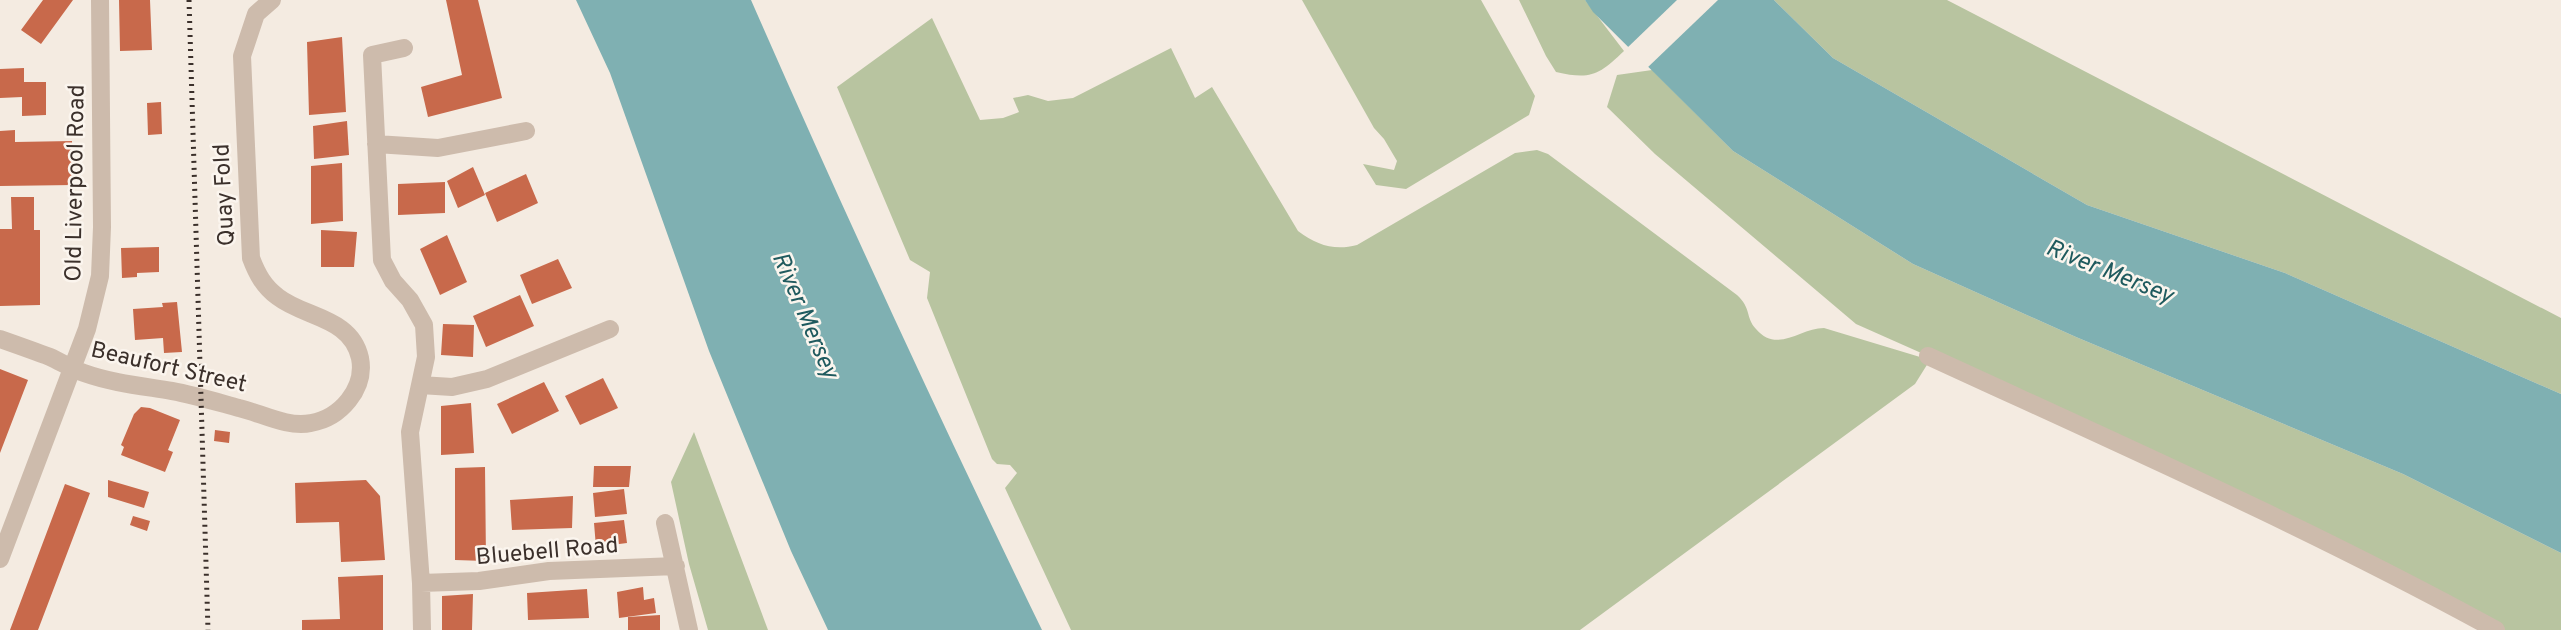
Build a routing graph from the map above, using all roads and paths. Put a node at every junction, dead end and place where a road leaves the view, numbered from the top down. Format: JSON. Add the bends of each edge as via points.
{"nodes":[{"id":1,"x":100,"y":0,"type":"edge"},
{"id":2,"x":272,"y":0,"type":"edge"},
{"id":3,"x":404,"y":48,"type":"dead end"},
{"id":4,"x":526,"y":131,"type":"dead end"},
{"id":5,"x":376,"y":145,"type":"junction"},
{"id":6,"x":610,"y":329,"type":"dead end"},
{"id":7,"x":0,"y":339,"type":"edge"},
{"id":8,"x":1928,"y":356,"type":"dead end"},
{"id":9,"x":73,"y":369,"type":"junction"},
{"id":10,"x":420,"y":385,"type":"junction"},
{"id":11,"x":330,"y":416,"type":"joint"},
{"id":12,"x":665,"y":523,"type":"dead end"},
{"id":13,"x":0,"y":559,"type":"edge"},
{"id":14,"x":676,"y":566,"type":"junction"},
{"id":15,"x":421,"y":583,"type":"junction"},
{"id":16,"x":422,"y":630,"type":"edge"},
{"id":17,"x":689,"y":630,"type":"edge"},
{"id":18,"x":2496,"y":630,"type":"edge"}],
"edges":[{"from":1,"to":9,"type":"street","name":"Old Liverpool Road","via":[[100,276]]},
{"from":2,"to":11,"type":"street","name":"Quay Fold","via":[[256,14],[242,56],[251,258],[266,287],[280,299],[329,320],[353,343],[360,358],[356,389]]},
{"from":3,"to":5,"type":"street","via":[[372,55]]},
{"from":4,"to":5,"type":"street","via":[[438,148]]},
{"from":5,"to":10,"type":"street","via":[[382,260],[424,325],[426,357]]},
{"from":6,"to":10,"type":"street","via":[[487,379],[452,387]]},
{"from":7,"to":9,"type":"street","name":"Beaufort Street"},
{"from":8,"to":18,"type":"street","via":[[2295,527]]},
{"from":9,"to":11,"type":"street","name":"Beaufort Street","via":[[282,421],[310,424]]},
{"from":9,"to":13,"type":"street","name":"Old Liverpool Road"},
{"from":10,"to":15,"type":"street","via":[[410,432]]},
{"from":12,"to":14,"type":"street"},
{"from":14,"to":15,"type":"street","name":"Bluebell Road"},
{"from":14,"to":17,"type":"street"},
{"from":15,"to":16,"type":"street"}]}
